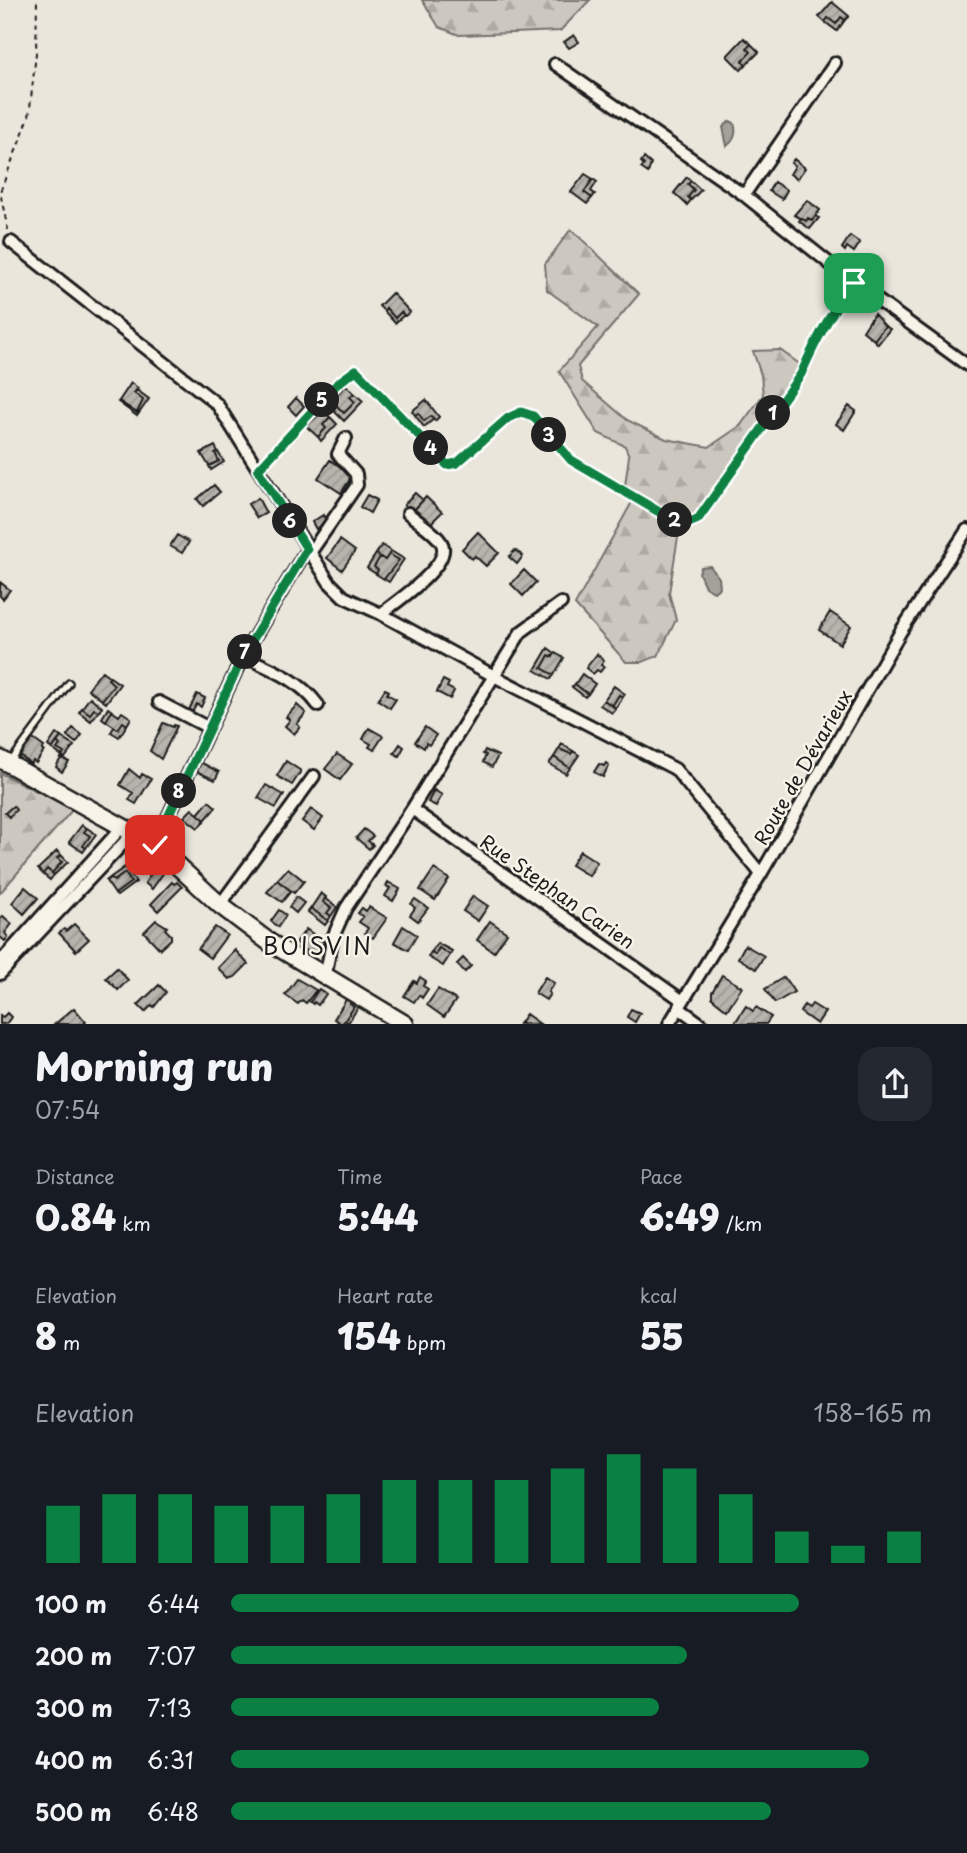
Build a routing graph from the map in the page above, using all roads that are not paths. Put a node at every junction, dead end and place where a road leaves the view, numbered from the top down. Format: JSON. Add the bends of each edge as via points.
{"nodes":[{"id":1,"x":835,"y":63,"type":"dead end"},
{"id":2,"x":555,"y":64,"type":"dead end"},
{"id":3,"x":744,"y":195,"type":"junction"},
{"id":4,"x":11,"y":242,"type":"road end"},
{"id":5,"x":967,"y":365,"type":"edge"},
{"id":6,"x":346,"y":439,"type":"dead end"},
{"id":7,"x":408,"y":513,"type":"dead end"},
{"id":8,"x":967,"y":530,"type":"edge"},
{"id":9,"x":309,"y":551,"type":"junction"},
{"id":10,"x":561,"y":603,"type":"dead end"},
{"id":11,"x":381,"y":614,"type":"junction"},
{"id":12,"x":243,"y":656,"type":"junction"},
{"id":13,"x":494,"y":676,"type":"junction"},
{"id":14,"x":69,"y":683,"type":"dead end"},
{"id":15,"x":159,"y":702,"type":"dead end"},
{"id":16,"x":318,"y":705,"type":"dead end"},
{"id":17,"x":209,"y":728,"type":"junction"},
{"id":18,"x":5,"y":762,"type":"edge"},
{"id":19,"x":314,"y":776,"type":"dead end"},
{"id":20,"x":412,"y":809,"type":"junction"},
{"id":21,"x":128,"y":829,"type":"junction"},
{"id":22,"x":155,"y":845,"type":"junction"},
{"id":23,"x":761,"y":874,"type":"junction"},
{"id":24,"x":220,"y":905,"type":"junction"},
{"id":25,"x":0,"y":962,"type":"edge"},
{"id":26,"x":0,"y":974,"type":"edge"},
{"id":27,"x":326,"y":977,"type":"junction"},
{"id":28,"x":681,"y":1005,"type":"junction"},
{"id":29,"x":405,"y":1024,"type":"edge"},
{"id":30,"x":669,"y":1024,"type":"edge"},
{"id":31,"x":701,"y":1024,"type":"edge"}],
"edges":[{"from":1,"to":3,"type":"street"},
{"from":2,"to":3,"type":"street"},
{"from":3,"to":5,"type":"street"},
{"from":4,"to":9,"type":"street","via":[[218,404]]},
{"from":6,"to":9,"type":"street","via":[[338,454],[353,470],[357,485]]},
{"from":7,"to":11,"type":"street","via":[[440,540],[443,557]]},
{"from":8,"to":23,"type":"street","name":"Route de Dévarieux","via":[[901,631]]},
{"from":9,"to":11,"type":"street","via":[[337,591]]},
{"from":9,"to":12,"type":"street"},
{"from":10,"to":13,"type":"street","via":[[521,632]]},
{"from":11,"to":13,"type":"street"},
{"from":12,"to":16,"type":"street","via":[[288,677]]},
{"from":12,"to":17,"type":"street"},
{"from":13,"to":20,"type":"street"},
{"from":13,"to":23,"type":"street","via":[[675,769]]},
{"from":14,"to":18,"type":"lane"},
{"from":15,"to":17,"type":"street"},
{"from":17,"to":22,"type":"street"},
{"from":18,"to":21,"type":"main road"},
{"from":19,"to":24,"type":"street"},
{"from":20,"to":27,"type":"street","via":[[338,922]]},
{"from":20,"to":28,"type":"street","name":"Rue Stephan Carien"},
{"from":21,"to":22,"type":"main road"},
{"from":21,"to":25,"type":"street"},
{"from":21,"to":26,"type":"street"},
{"from":22,"to":24,"type":"main road"},
{"from":23,"to":28,"type":"street","name":"Route de Dévarieux"},
{"from":24,"to":27,"type":"main road"},
{"from":27,"to":29,"type":"main road"},
{"from":28,"to":30,"type":"street","name":"Route de Dévarieux"},
{"from":28,"to":31,"type":"street","name":"Rue Stephan Carien"}]}
